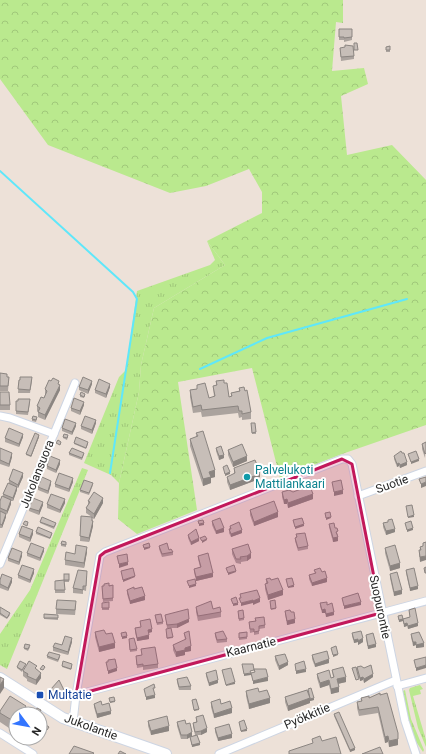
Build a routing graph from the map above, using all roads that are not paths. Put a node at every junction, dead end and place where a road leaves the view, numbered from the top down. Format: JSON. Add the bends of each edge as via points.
{"nodes":[{"id":1,"x":75,"y":383,"type":"dead end"},
{"id":2,"x":0,"y":416,"type":"edge"},
{"id":3,"x":54,"y":434,"type":"junction"},
{"id":4,"x":426,"y":471,"type":"edge"},
{"id":5,"x":358,"y":496,"type":"junction"},
{"id":6,"x":0,"y":564,"type":"edge"},
{"id":7,"x":426,"y":601,"type":"edge"},
{"id":8,"x":381,"y":613,"type":"junction"},
{"id":9,"x":0,"y":678,"type":"edge"},
{"id":10,"x":426,"y":678,"type":"edge"},
{"id":11,"x":397,"y":683,"type":"junction"},
{"id":12,"x":76,"y":695,"type":"junction"},
{"id":13,"x":73,"y":722,"type":"junction"},
{"id":14,"x":0,"y":733,"type":"edge"},
{"id":15,"x":33,"y":754,"type":"edge"},
{"id":16,"x":166,"y":754,"type":"edge"},
{"id":17,"x":220,"y":754,"type":"edge"},
{"id":18,"x":416,"y":754,"type":"edge"}],
"edges":[{"from":1,"to":3,"type":"street","name":"Jukolansuora"},
{"from":2,"to":3,"type":"street"},
{"from":3,"to":6,"type":"street","name":"Jukolansuora"},
{"from":4,"to":5,"type":"street","name":"Suotie"},
{"from":5,"to":8,"type":"street","name":"Suopurontie"},
{"from":5,"to":12,"type":"street","name":"Suopurontie","via":[[352,464],[342,459],[104,552],[100,556]]},
{"from":7,"to":8,"type":"street","name":"Kaarnatie"},
{"from":8,"to":11,"type":"street","name":"Suopurontie"},
{"from":8,"to":12,"type":"street","name":"Kaarnatie"},
{"from":9,"to":13,"type":"street","name":"Jukolantie"},
{"from":10,"to":11,"type":"street","name":"Pyökkitie"},
{"from":11,"to":17,"type":"street","name":"Pyökkitie"},
{"from":11,"to":18,"type":"street","name":"Suopurontie","via":[[405,721]]},
{"from":12,"to":13,"type":"street"},
{"from":13,"to":16,"type":"street","name":"Jukolantie"},
{"from":14,"to":15,"type":"street"}]}
